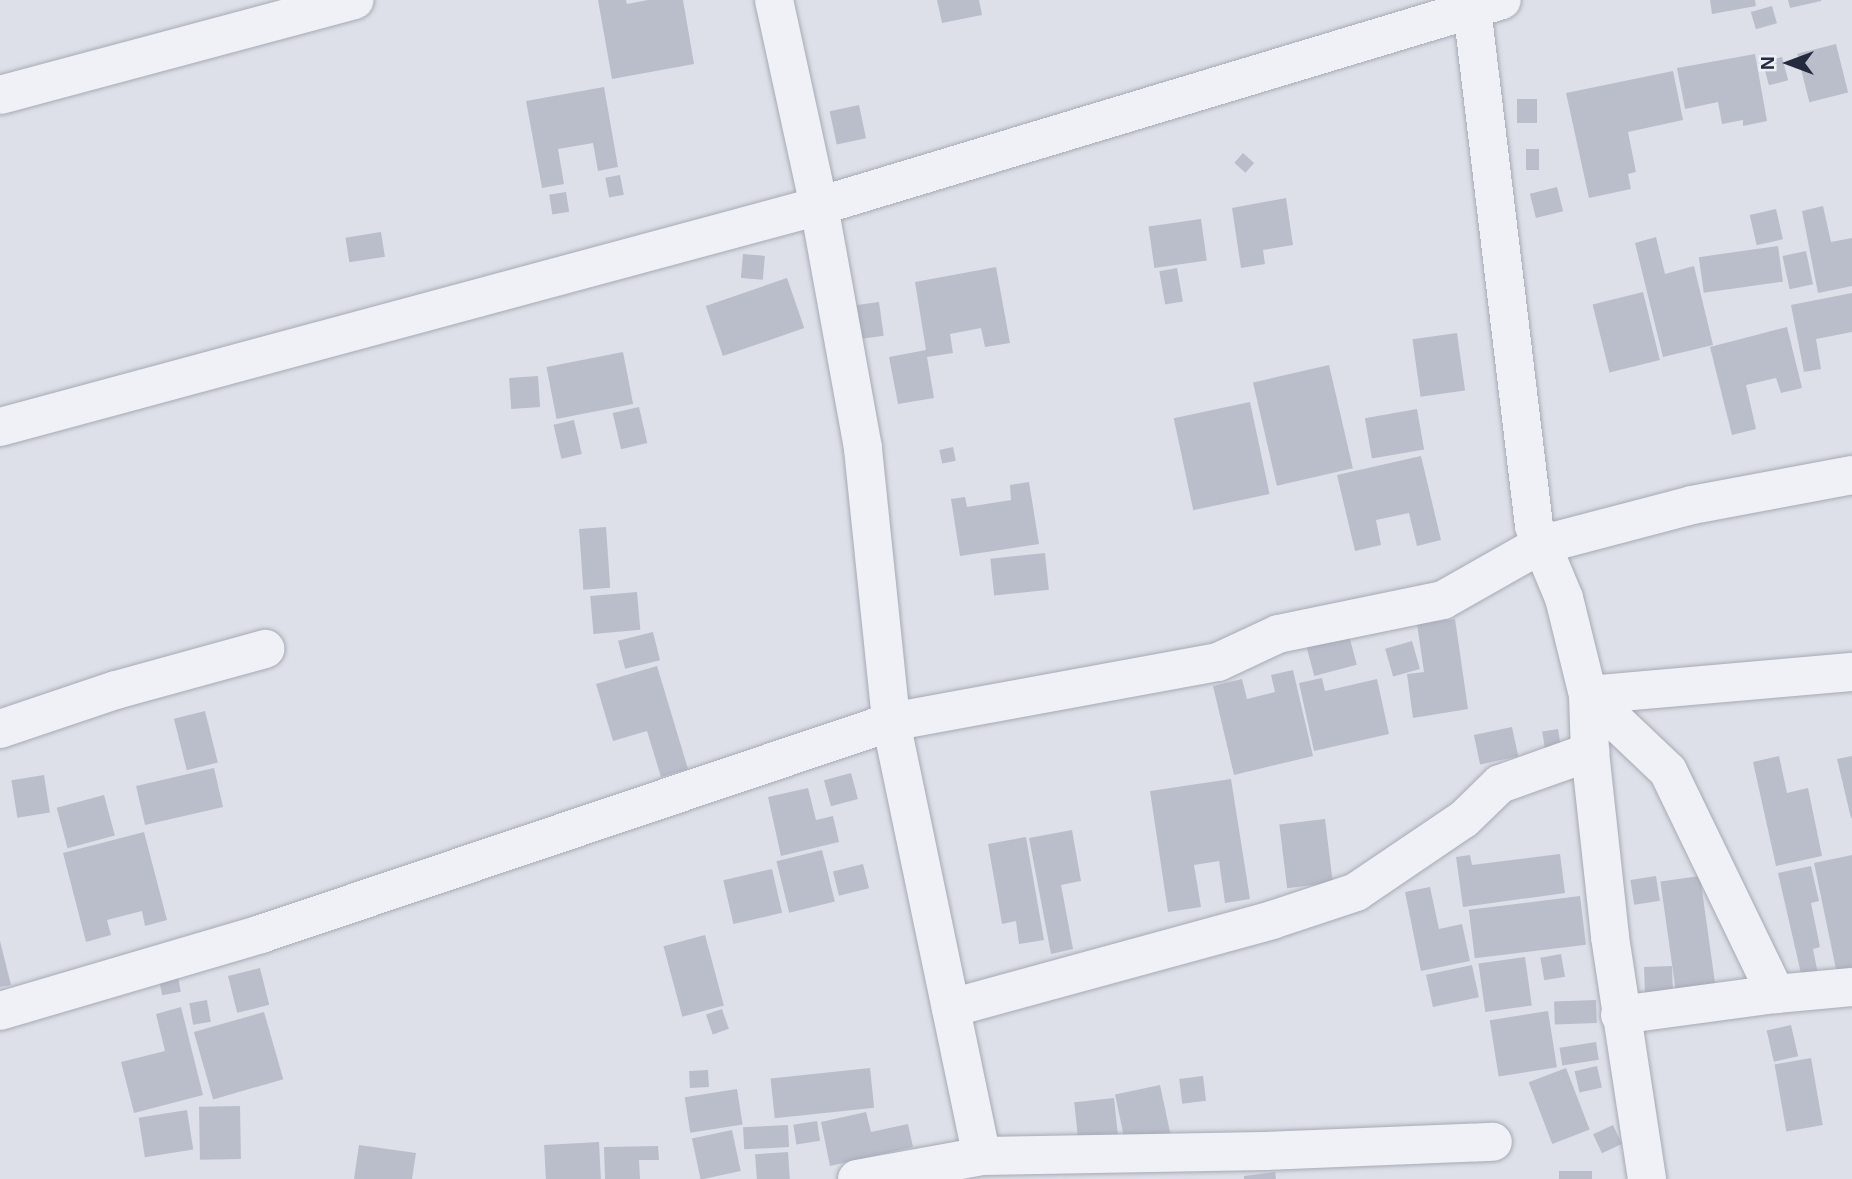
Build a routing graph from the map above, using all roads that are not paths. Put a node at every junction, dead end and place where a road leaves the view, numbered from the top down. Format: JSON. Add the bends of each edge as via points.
{"nodes":[{"id":1,"x":355,"y":0,"type":"edge"},
{"id":2,"x":774,"y":0,"type":"edge"},
{"id":3,"x":1481,"y":3,"type":"edge"},
{"id":4,"x":0,"y":95,"type":"edge"},
{"id":5,"x":819,"y":206,"type":"junction"},
{"id":6,"x":0,"y":427,"type":"edge"},
{"id":7,"x":1852,"y":475,"type":"edge"},
{"id":8,"x":1540,"y":545,"type":"junction"},
{"id":9,"x":265,"y":649,"type":"dead end"},
{"id":10,"x":1852,"y":672,"type":"edge"},
{"id":11,"x":1588,"y":695,"type":"junction"},
{"id":12,"x":891,"y":722,"type":"junction"},
{"id":13,"x":0,"y":729,"type":"edge"},
{"id":14,"x":1590,"y":752,"type":"junction"},
{"id":15,"x":1852,"y":987,"type":"edge"},
{"id":16,"x":1776,"y":994,"type":"junction"},
{"id":17,"x":951,"y":1008,"type":"junction"},
{"id":18,"x":0,"y":1011,"type":"edge"},
{"id":19,"x":1620,"y":1015,"type":"junction"},
{"id":20,"x":1493,"y":1143,"type":"dead end"},
{"id":21,"x":982,"y":1156,"type":"junction"},
{"id":22,"x":857,"y":1179,"type":"edge"},
{"id":23,"x":1647,"y":1179,"type":"edge"}],
"edges":[{"from":1,"to":4,"type":"street"},
{"from":2,"to":5,"type":"street"},
{"from":3,"to":5,"type":"street"},
{"from":3,"to":8,"type":"street","via":[[1534,526]]},
{"from":5,"to":6,"type":"street"},
{"from":5,"to":12,"type":"street","via":[[863,449]]},
{"from":7,"to":8,"type":"street","via":[[1692,505]]},
{"from":8,"to":11,"type":"street","via":[[1564,598]]},
{"from":8,"to":12,"type":"street","via":[[1443,600],[1278,634],[1218,662]]},
{"from":9,"to":13,"type":"street","via":[[116,690]]},
{"from":10,"to":11,"type":"street"},
{"from":11,"to":14,"type":"street"},
{"from":11,"to":16,"type":"street","via":[[1668,771]]},
{"from":12,"to":17,"type":"street"},
{"from":12,"to":18,"type":"street","via":[[261,934]]},
{"from":14,"to":17,"type":"street","via":[[1500,784],[1464,819],[1356,892],[1272,920]]},
{"from":14,"to":19,"type":"street"},
{"from":15,"to":16,"type":"street"},
{"from":16,"to":19,"type":"street"},
{"from":17,"to":21,"type":"street"},
{"from":19,"to":23,"type":"street"},
{"from":20,"to":21,"type":"street"},
{"from":21,"to":22,"type":"street"}]}
